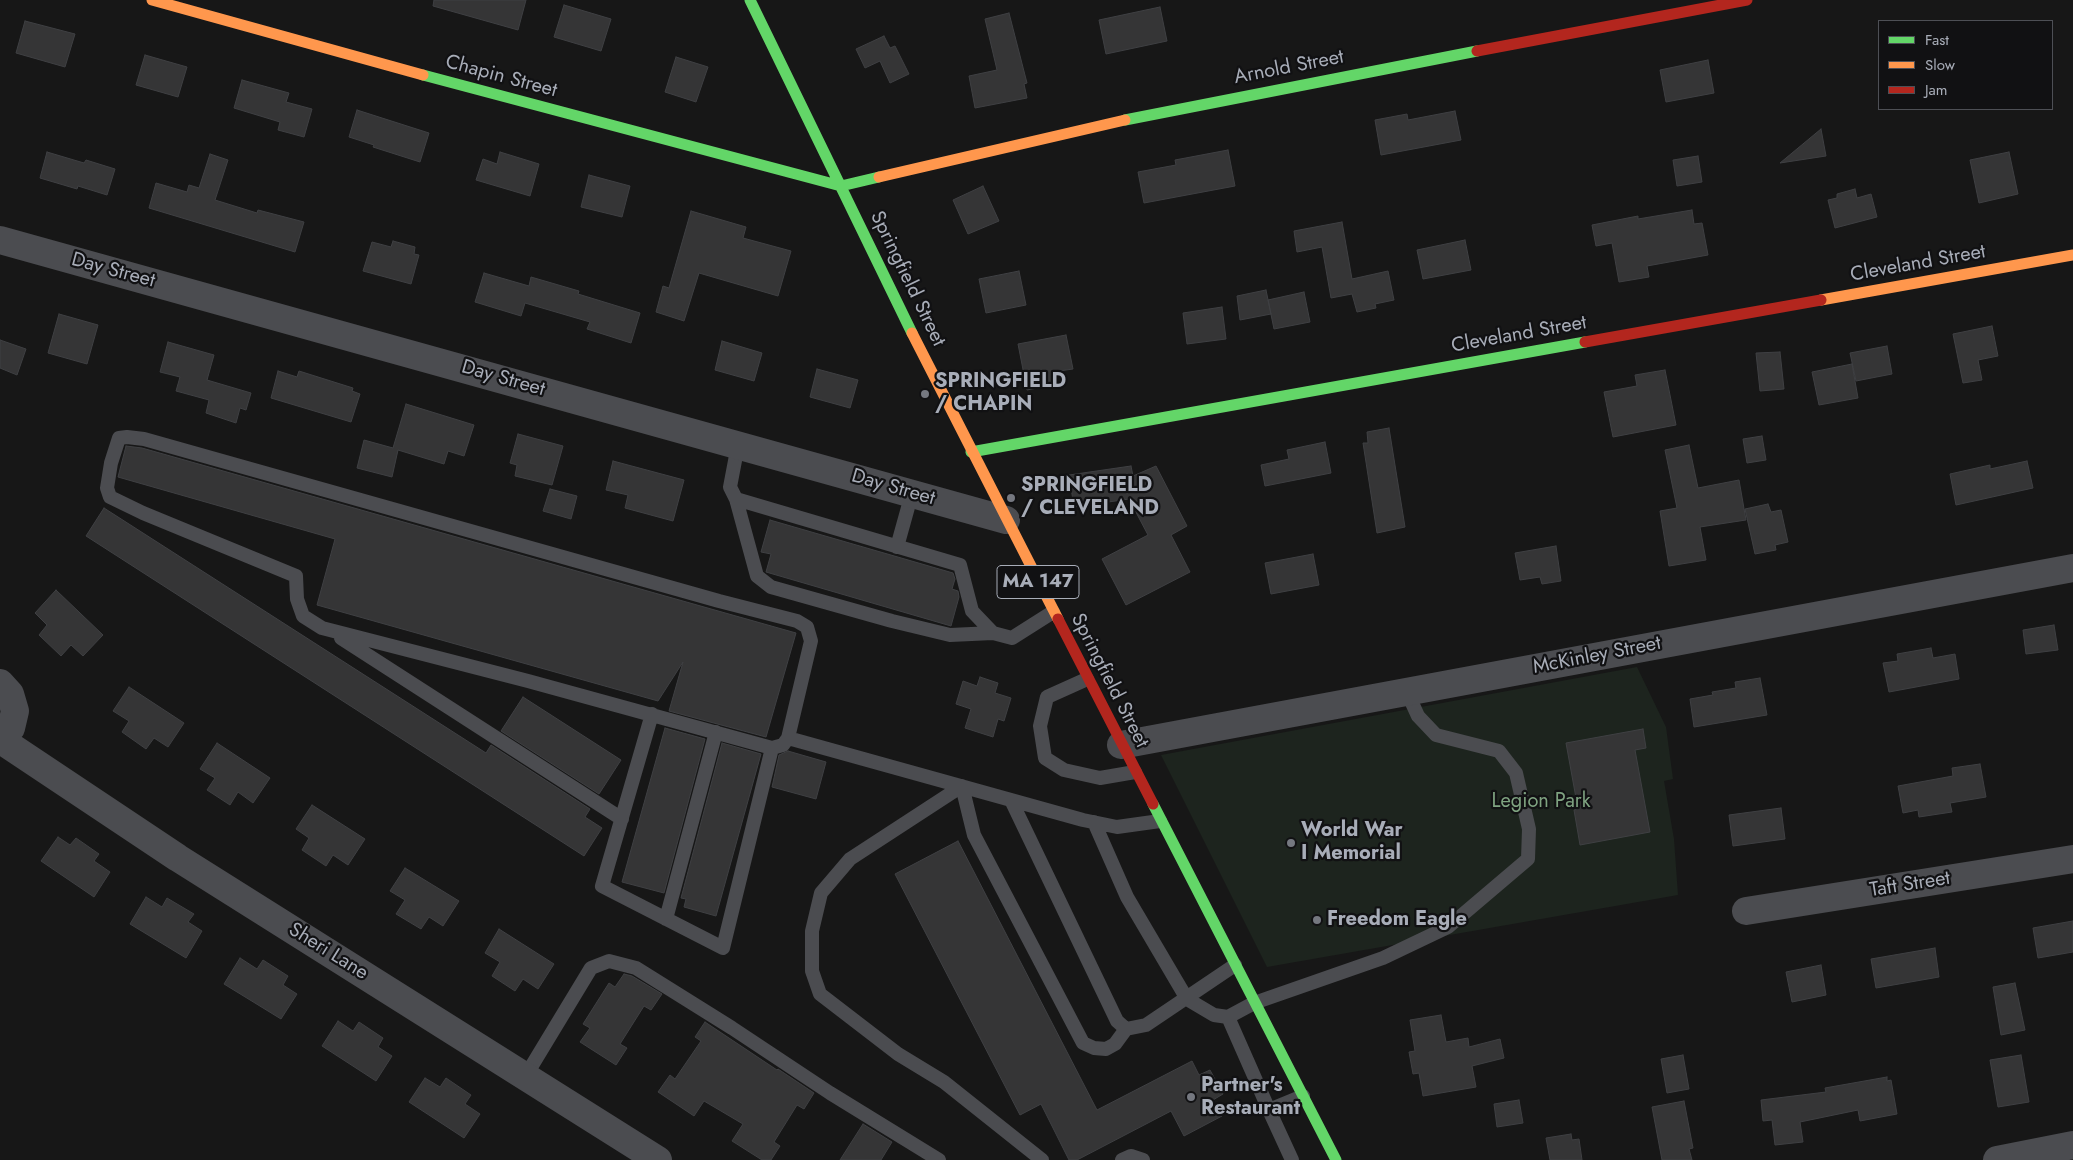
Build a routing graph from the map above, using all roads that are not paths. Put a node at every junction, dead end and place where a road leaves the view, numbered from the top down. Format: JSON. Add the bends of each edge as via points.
{"nodes":[{"id":1,"x":152,"y":0,"type":"edge"},
{"id":2,"x":750,"y":0,"type":"edge"},
{"id":3,"x":1747,"y":0,"type":"edge"},
{"id":4,"x":841,"y":186,"type":"junction"},
{"id":5,"x":0,"y":240,"type":"edge"},
{"id":6,"x":2073,"y":255,"type":"edge"},
{"id":7,"x":738,"y":445,"type":"junction"},
{"id":8,"x":972,"y":452,"type":"junction"},
{"id":9,"x":912,"y":493,"type":"junction"},
{"id":10,"x":736,"y":499,"type":"junction"},
{"id":11,"x":1006,"y":520,"type":"junction"},
{"id":12,"x":897,"y":547,"type":"junction"},
{"id":13,"x":2073,"y":568,"type":"edge"},
{"id":14,"x":1053,"y":612,"type":"junction"},
{"id":15,"x":330,"y":630,"type":"junction"},
{"id":16,"x":993,"y":633,"type":"junction"},
{"id":17,"x":1088,"y":679,"type":"junction"},
{"id":18,"x":0,"y":683,"type":"edge"},
{"id":19,"x":1407,"y":692,"type":"junction"},
{"id":20,"x":652,"y":714,"type":"junction"},
{"id":21,"x":716,"y":732,"type":"junction"},
{"id":22,"x":788,"y":738,"type":"junction"},
{"id":23,"x":0,"y":740,"type":"edge"},
{"id":24,"x":1121,"y":745,"type":"junction"},
{"id":25,"x":772,"y":748,"type":"junction"},
{"id":26,"x":1135,"y":772,"type":"junction"},
{"id":27,"x":962,"y":786,"type":"junction"},
{"id":28,"x":1012,"y":800,"type":"junction"},
{"id":29,"x":622,"y":819,"type":"junction"},
{"id":30,"x":1160,"y":821,"type":"junction"},
{"id":31,"x":1094,"y":822,"type":"junction"},
{"id":32,"x":2073,"y":859,"type":"edge"},
{"id":33,"x":1746,"y":911,"type":"dead end"},
{"id":34,"x":666,"y":919,"type":"junction"},
{"id":35,"x":1235,"y":965,"type":"junction"},
{"id":36,"x":1187,"y":999,"type":"junction"},
{"id":37,"x":1254,"y":1003,"type":"junction"},
{"id":38,"x":1228,"y":1017,"type":"junction"},
{"id":39,"x":1126,"y":1029,"type":"junction"},
{"id":40,"x":525,"y":1077,"type":"junction"},
{"id":41,"x":1303,"y":1096,"type":"junction"},
{"id":42,"x":1268,"y":1110,"type":"junction"},
{"id":43,"x":2073,"y":1146,"type":"edge"},
{"id":44,"x":658,"y":1160,"type":"edge"},
{"id":45,"x":939,"y":1160,"type":"edge"},
{"id":46,"x":1042,"y":1160,"type":"edge"},
{"id":47,"x":1122,"y":1160,"type":"edge"},
{"id":48,"x":1143,"y":1160,"type":"edge"},
{"id":49,"x":1292,"y":1160,"type":"edge"},
{"id":50,"x":1336,"y":1160,"type":"edge"},
{"id":51,"x":1997,"y":1160,"type":"edge"}],
"edges":[{"from":1,"to":4,"type":"street","name":"Chapin Street","via":[[468,88]]},
{"from":2,"to":4,"type":"street","name":"Springfield Street","number":"MA 147"},
{"from":3,"to":4,"type":"street","name":"Arnold Street","via":[[1108,123]]},
{"from":4,"to":8,"type":"street","name":"Springfield Street","number":"MA 147"},
{"from":5,"to":7,"type":"street","name":"Day Street"},
{"from":6,"to":8,"type":"street","name":"Cleveland Street"},
{"from":7,"to":9,"type":"street","name":"Day Street"},
{"from":7,"to":10,"type":"lane","via":[[730,487]]},
{"from":8,"to":11,"type":"street","name":"Springfield Street","number":"MA 147"},
{"from":9,"to":11,"type":"street","name":"Day Street"},
{"from":9,"to":12,"type":"lane"},
{"from":10,"to":12,"type":"lane"},
{"from":10,"to":16,"type":"lane","via":[[757,576],[771,587],[950,635]]},
{"from":11,"to":14,"type":"street","name":"Springfield Street","number":"MA 147"},
{"from":12,"to":16,"type":"lane","via":[[960,565],[972,610]]},
{"from":13,"to":19,"type":"street","name":"McKinley Street"},
{"from":14,"to":16,"type":"lane","via":[[1012,638]]},
{"from":14,"to":17,"type":"street","name":"Springfield Street","number":"MA 147"},
{"from":15,"to":20,"type":"lane"},
{"from":15,"to":22,"type":"lane","via":[[303,616],[296,599],[296,576],[110,497],[107,488],[119,438],[144,439],[797,621],[807,627],[811,641]]},
{"from":15,"to":29,"type":"lane"},
{"from":17,"to":24,"type":"street","name":"Springfield Street","number":"MA 147"},
{"from":17,"to":26,"type":"lane","via":[[1047,697],[1040,726],[1045,758],[1064,770],[1100,778]]},
{"from":18,"to":23,"type":"street","name":"Sheri Lane","via":[[10,694],[15,712],[11,728]]},
{"from":19,"to":24,"type":"street","name":"McKinley Street"},
{"from":19,"to":37,"type":"lane","via":[[1418,716],[1436,735],[1499,751],[1516,773],[1530,829],[1528,859],[1448,927],[1383,958]]},
{"from":20,"to":21,"type":"lane"},
{"from":20,"to":29,"type":"lane"},
{"from":21,"to":25,"type":"lane"},
{"from":21,"to":34,"type":"lane"},
{"from":22,"to":25,"type":"lane","via":[[783,745]]},
{"from":22,"to":27,"type":"lane"},
{"from":23,"to":40,"type":"street","name":"Sheri Lane","via":[[178,858]]},
{"from":24,"to":26,"type":"street","name":"Springfield Street","number":"MA 147"},
{"from":25,"to":34,"type":"lane","via":[[723,948]]},
{"from":26,"to":30,"type":"street","name":"Springfield Street","number":"MA 147"},
{"from":27,"to":28,"type":"lane"},
{"from":27,"to":39,"type":"lane","via":[[974,835],[1083,1043],[1106,1049],[1115,1044]]},
{"from":27,"to":46,"type":"lane","via":[[850,859],[822,893],[812,931],[812,971],[820,994],[898,1054],[944,1082]]},
{"from":28,"to":31,"type":"lane"},
{"from":28,"to":39,"type":"lane","via":[[1117,1021]]},
{"from":29,"to":34,"type":"lane","via":[[602,886]]},
{"from":30,"to":31,"type":"lane","via":[[1118,827]]},
{"from":30,"to":35,"type":"street","name":"Springfield Street","number":"MA 147"},
{"from":31,"to":36,"type":"lane","via":[[1127,897]]},
{"from":32,"to":33,"type":"street","name":"Taft Street"},
{"from":35,"to":36,"type":"lane"},
{"from":35,"to":37,"type":"street","name":"Springfield Street","number":"MA 147"},
{"from":36,"to":38,"type":"lane","via":[[1214,1015]]},
{"from":36,"to":39,"type":"lane","via":[[1146,1025]]},
{"from":37,"to":38,"type":"lane"},
{"from":37,"to":41,"type":"street","name":"Springfield Street","number":"MA 147"},
{"from":38,"to":42,"type":"lane"},
{"from":40,"to":44,"type":"street","name":"Sheri Lane"},
{"from":40,"to":45,"type":"lane","via":[[592,968],[609,961],[636,968]]},
{"from":41,"to":42,"type":"lane"},
{"from":41,"to":50,"type":"street","name":"Springfield Street","number":"MA 147"},
{"from":42,"to":49,"type":"lane"},
{"from":43,"to":51,"type":"street"},
{"from":47,"to":48,"type":"lane","via":[[1131,1156]]}]}
